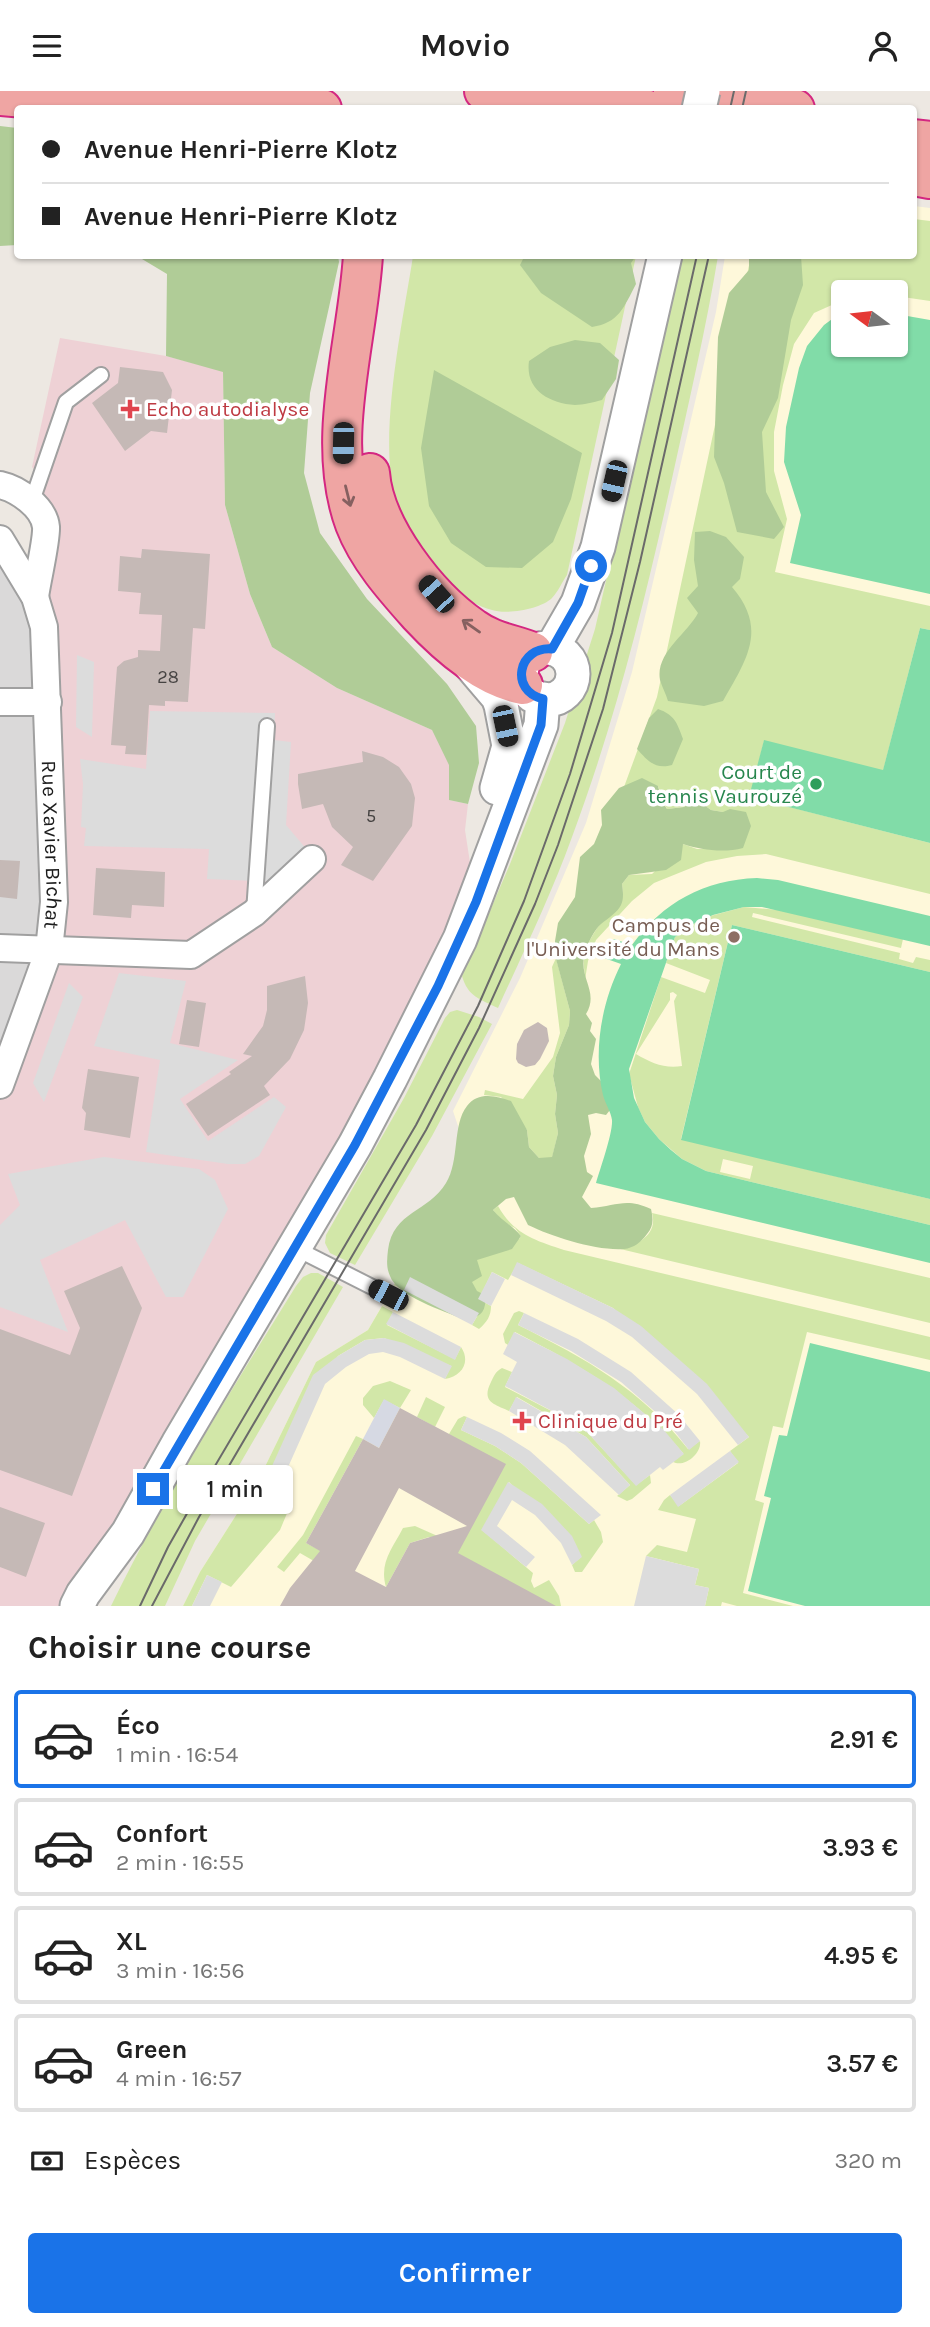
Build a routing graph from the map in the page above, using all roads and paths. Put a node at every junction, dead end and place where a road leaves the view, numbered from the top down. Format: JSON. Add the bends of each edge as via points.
{"nodes":[{"id":1,"x":90,"y":91,"type":"edge"},
{"id":2,"x":484,"y":91,"type":"edge"},
{"id":3,"x":673,"y":91,"type":"edge"},
{"id":4,"x":0,"y":96,"type":"edge"},
{"id":5,"x":99,"y":105,"type":"edge"},
{"id":6,"x":270,"y":105,"type":"edge"},
{"id":7,"x":609,"y":105,"type":"edge"},
{"id":8,"x":768,"y":105,"type":"edge"},
{"id":9,"x":363,"y":259,"type":"edge"},
{"id":10,"x":388,"y":259,"type":"edge"},
{"id":11,"x":664,"y":259,"type":"edge"},
{"id":12,"x":101,"y":375,"type":"dead end"},
{"id":13,"x":0,"y":485,"type":"edge"},
{"id":14,"x":32,"y":501,"type":"junction"},
{"id":15,"x":0,"y":540,"type":"edge"},
{"id":16,"x":35,"y":597,"type":"junction"},
{"id":17,"x":459,"y":651,"type":"junction"},
{"id":18,"x":538,"y":671,"type":"junction"},
{"id":19,"x":0,"y":702,"type":"edge"},
{"id":20,"x":48,"y":702,"type":"junction"},
{"id":21,"x":267,"y":726,"type":"dead end"},
{"id":22,"x":312,"y":859,"type":"dead end"},
{"id":23,"x":476,"y":902,"type":"junction"},
{"id":24,"x":254,"y":913,"type":"junction"},
{"id":25,"x":0,"y":948,"type":"edge"},
{"id":26,"x":48,"y":950,"type":"junction"},
{"id":27,"x":0,"y":1085,"type":"edge"},
{"id":28,"x":295,"y":1248,"type":"junction"},
{"id":29,"x":388,"y":1295,"type":"dead end"},
{"id":30,"x":128,"y":1533,"type":"junction"},
{"id":31,"x":77,"y":1606,"type":"edge"},
{"id":32,"x":104,"y":1606,"type":"edge"}],
"edges":[{"from":1,"to":6,"type":"highway"},
{"from":2,"to":7,"type":"highway"},
{"from":3,"to":8,"type":"highway"},
{"from":4,"to":5,"type":"highway"},
{"from":9,"to":17,"type":"highway","one_way":true,"via":[[343,429],[345,492],[356,525],[382,569],[428,624]]},
{"from":18,"to":10,"type":"highway","one_way":true,"via":[[517,646],[504,645],[456,615],[408,563],[382,517],[371,483],[367,433],[370,377]]},
{"from":11,"to":18,"type":"street","via":[[598,547],[578,603]]},
{"from":12,"to":14,"type":"lane","via":[[66,402]]},
{"from":13,"to":14,"type":"street"},
{"from":14,"to":16,"type":"street","name":"Rue Xavier Bichat","via":[[46,526]]},
{"from":15,"to":16,"type":"street","name":"Rue Xavier Bichat"},
{"from":16,"to":20,"type":"street","name":"Rue Xavier Bichat","via":[[44,627]]},
{"from":17,"to":18,"type":"highway","via":[[512,683]]},
{"from":17,"to":23,"type":"street","via":[[498,697],[509,746],[493,803]]},
{"from":18,"to":23,"type":"street","via":[[541,725]]},
{"from":19,"to":20,"type":"street"},
{"from":20,"to":26,"type":"street","name":"Rue Xavier Bichat","via":[[54,902]]},
{"from":21,"to":24,"type":"lane"},
{"from":22,"to":24,"type":"street"},
{"from":23,"to":28,"type":"street","via":[[390,1079]]},
{"from":24,"to":26,"type":"street","via":[[191,955]]},
{"from":25,"to":26,"type":"street"},
{"from":26,"to":27,"type":"street","name":"Rue Xavier Bichat"},
{"from":28,"to":29,"type":"lane"},
{"from":28,"to":30,"type":"street"},
{"from":30,"to":31,"type":"street"},
{"from":30,"to":32,"type":"street"}]}
